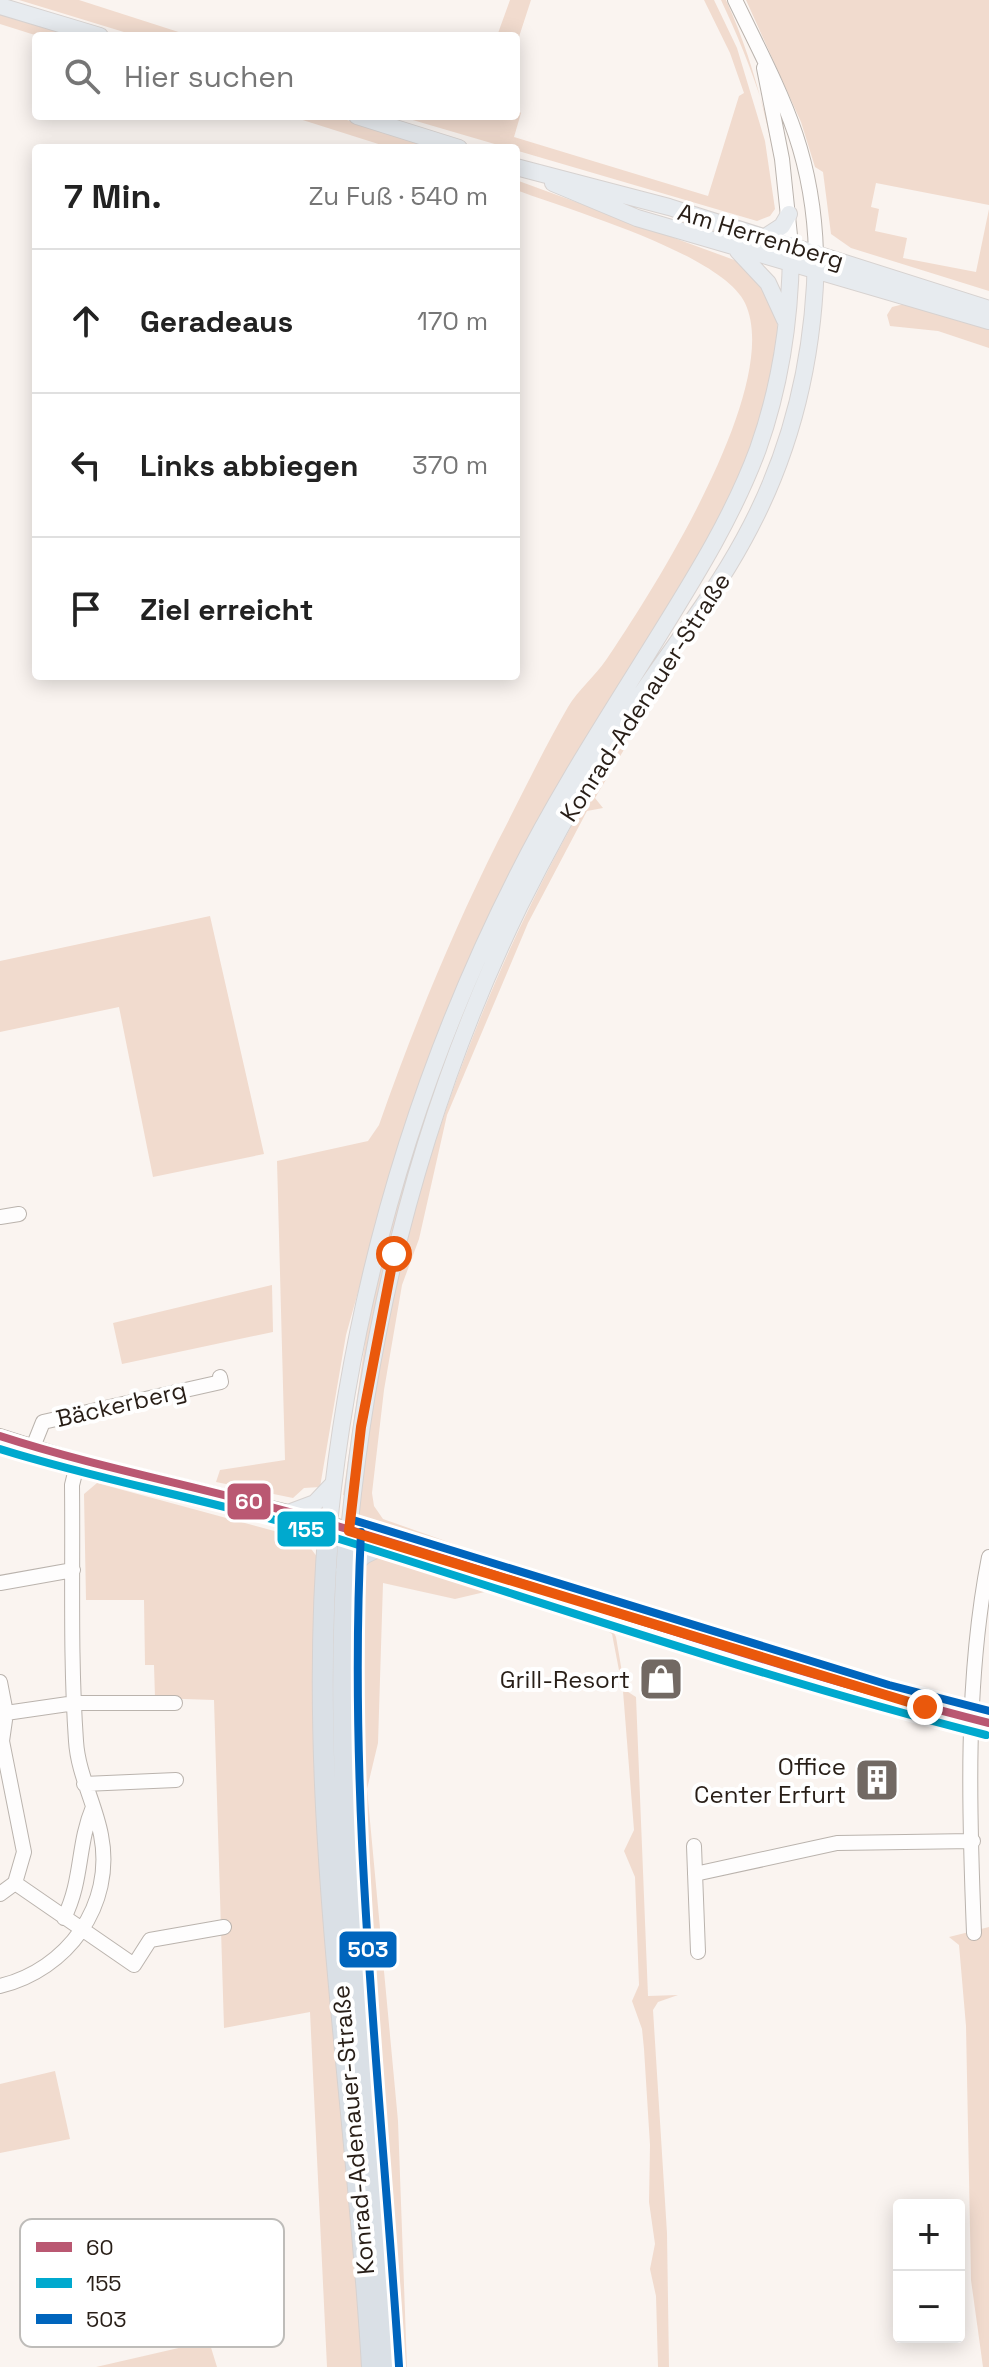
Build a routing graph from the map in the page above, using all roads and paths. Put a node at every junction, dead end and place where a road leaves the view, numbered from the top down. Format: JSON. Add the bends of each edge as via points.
{"nodes":[{"id":1,"x":735,"y":0,"type":"edge"},
{"id":2,"x":0,"y":6,"type":"edge"},
{"id":3,"x":87,"y":32,"type":"edge"},
{"id":4,"x":762,"y":56,"type":"junction"},
{"id":5,"x":370,"y":120,"type":"edge"},
{"id":6,"x":446,"y":144,"type":"edge"},
{"id":7,"x":523,"y":170,"type":"edge"},
{"id":8,"x":789,"y":214,"type":"junction"},
{"id":9,"x":765,"y":237,"type":"junction"},
{"id":10,"x":791,"y":245,"type":"junction"},
{"id":11,"x":734,"y":247,"type":"junction"},
{"id":12,"x":816,"y":253,"type":"junction"},
{"id":13,"x":791,"y":264,"type":"junction"},
{"id":14,"x":815,"y":272,"type":"junction"},
{"id":15,"x":856,"y":283,"type":"junction"},
{"id":16,"x":814,"y":309,"type":"junction"},
{"id":17,"x":989,"y":309,"type":"edge"},
{"id":18,"x":989,"y":321,"type":"edge"},
{"id":19,"x":787,"y":325,"type":"junction"},
{"id":20,"x":19,"y":1214,"type":"dead end"},
{"id":21,"x":0,"y":1217,"type":"edge"},
{"id":22,"x":220,"y":1377,"type":"dead end"},
{"id":23,"x":0,"y":1436,"type":"edge"},
{"id":24,"x":33,"y":1447,"type":"junction"},
{"id":25,"x":78,"y":1461,"type":"junction"},
{"id":26,"x":333,"y":1484,"type":"junction"},
{"id":27,"x":291,"y":1512,"type":"junction"},
{"id":28,"x":329,"y":1524,"type":"junction"},
{"id":29,"x":349,"y":1531,"type":"junction"},
{"id":30,"x":385,"y":1543,"type":"junction"},
{"id":31,"x":989,"y":1557,"type":"edge"},
{"id":32,"x":73,"y":1570,"type":"junction"},
{"id":33,"x":346,"y":1570,"type":"junction"},
{"id":34,"x":0,"y":1583,"type":"edge"},
{"id":35,"x":0,"y":1682,"type":"edge"},
{"id":36,"x":75,"y":1703,"type":"junction"},
{"id":37,"x":175,"y":1703,"type":"dead end"},
{"id":38,"x":6,"y":1713,"type":"junction"},
{"id":39,"x":972,"y":1721,"type":"junction"},
{"id":40,"x":989,"y":1723,"type":"edge"},
{"id":41,"x":1,"y":1741,"type":"edge"},
{"id":42,"x":176,"y":1780,"type":"dead end"},
{"id":43,"x":84,"y":1784,"type":"junction"},
{"id":44,"x":93,"y":1807,"type":"junction"},
{"id":45,"x":973,"y":1841,"type":"junction"},
{"id":46,"x":694,"y":1846,"type":"dead end"},
{"id":47,"x":695,"y":1874,"type":"junction"},
{"id":48,"x":15,"y":1883,"type":"junction"},
{"id":49,"x":0,"y":1894,"type":"edge"},
{"id":50,"x":64,"y":1918,"type":"junction"},
{"id":51,"x":224,"y":1927,"type":"dead end"},
{"id":52,"x":82,"y":1931,"type":"junction"},
{"id":53,"x":974,"y":1933,"type":"dead end"},
{"id":54,"x":698,"y":1952,"type":"dead end"},
{"id":55,"x":0,"y":1986,"type":"edge"},
{"id":56,"x":372,"y":2367,"type":"edge"},
{"id":57,"x":387,"y":2367,"type":"edge"}],
"edges":[{"from":1,"to":4,"type":"street"},
{"from":2,"to":3,"type":"main road"},
{"from":4,"to":8,"type":"street"},
{"from":4,"to":12,"type":"street","via":[[804,153]]},
{"from":5,"to":6,"type":"main road"},
{"from":7,"to":9,"type":"main road","name":"Am Herrenberg"},
{"from":7,"to":11,"type":"main road","name":"Am Herrenberg","via":[[612,210]]},
{"from":8,"to":9,"type":"main road"},
{"from":8,"to":10,"type":"street"},
{"from":9,"to":10,"type":"main road","name":"Am Herrenberg"},
{"from":10,"to":12,"type":"main road","name":"Am Herrenberg"},
{"from":10,"to":13,"type":"main road","name":"Konrad-Adenauer-Straße"},
{"from":11,"to":13,"type":"main road","name":"Am Herrenberg"},
{"from":11,"to":19,"type":"main road","via":[[768,283]]},
{"from":12,"to":14,"type":"main road","name":"Konrad-Adenauer-Straße"},
{"from":12,"to":17,"type":"main road","name":"Am Herrenberg"},
{"from":13,"to":14,"type":"main road","name":"Am Herrenberg"},
{"from":13,"to":19,"type":"main road","name":"Konrad-Adenauer-Straße"},
{"from":14,"to":15,"type":"main road","name":"Am Herrenberg"},
{"from":14,"to":16,"type":"main road","name":"Konrad-Adenauer-Straße"},
{"from":15,"to":16,"type":"main road","via":[[831,287]]},
{"from":15,"to":18,"type":"main road","name":"Am Herrenberg"},
{"from":16,"to":29,"type":"main road","name":"Konrad-Adenauer-Straße","via":[[793,424],[768,491],[719,582],[586,782],[520,906],[461,1044],[394,1254],[361,1427]]},
{"from":19,"to":26,"type":"main road","name":"Konrad-Adenauer-Straße","via":[[768,416],[733,506],[517,876],[432,1069],[376,1251]]},
{"from":20,"to":21,"type":"street"},
{"from":22,"to":24,"type":"street","name":"Bäckerberg","via":[[221,1382],[43,1422]]},
{"from":23,"to":24,"type":"street"},
{"from":24,"to":25,"type":"street"},
{"from":25,"to":27,"type":"street"},
{"from":25,"to":32,"type":"street","via":[[72,1485]]},
{"from":26,"to":27,"type":"main road","via":[[315,1503]]},
{"from":26,"to":28,"type":"main road","name":"Konrad-Adenauer-Straße"},
{"from":27,"to":28,"type":"street"},
{"from":28,"to":29,"type":"street"},
{"from":28,"to":56,"type":"highway","name":"Konrad-Adenauer-Straße","via":[[321,1663],[326,1829]]},
{"from":29,"to":30,"type":"street"},
{"from":29,"to":33,"type":"highway","name":"Konrad-Adenauer-Straße"},
{"from":30,"to":33,"type":"highway"},
{"from":30,"to":39,"type":"street"},
{"from":31,"to":39,"type":"street"},
{"from":32,"to":34,"type":"street"},
{"from":32,"to":36,"type":"street"},
{"from":33,"to":57,"type":"highway","name":"Konrad-Adenauer-Straße","via":[[347,1822]]},
{"from":35,"to":38,"type":"street"},
{"from":36,"to":37,"type":"street"},
{"from":36,"to":38,"type":"street"},
{"from":36,"to":43,"type":"street"},
{"from":38,"to":41,"type":"street"},
{"from":39,"to":40,"type":"street"},
{"from":39,"to":45,"type":"street"},
{"from":41,"to":48,"type":"street","via":[[24,1852]]},
{"from":42,"to":43,"type":"street"},
{"from":43,"to":44,"type":"street"},
{"from":44,"to":50,"type":"street","via":[[83,1830],[78,1884]]},
{"from":44,"to":52,"type":"street","via":[[104,1862]]},
{"from":45,"to":47,"type":"street","via":[[837,1843]]},
{"from":45,"to":53,"type":"street"},
{"from":46,"to":47,"type":"street"},
{"from":47,"to":54,"type":"street"},
{"from":48,"to":49,"type":"street"},
{"from":48,"to":50,"type":"street"},
{"from":50,"to":52,"type":"street"},
{"from":51,"to":52,"type":"street","via":[[150,1940],[134,1965]]},
{"from":52,"to":55,"type":"street","via":[[34,1974]]}]}
